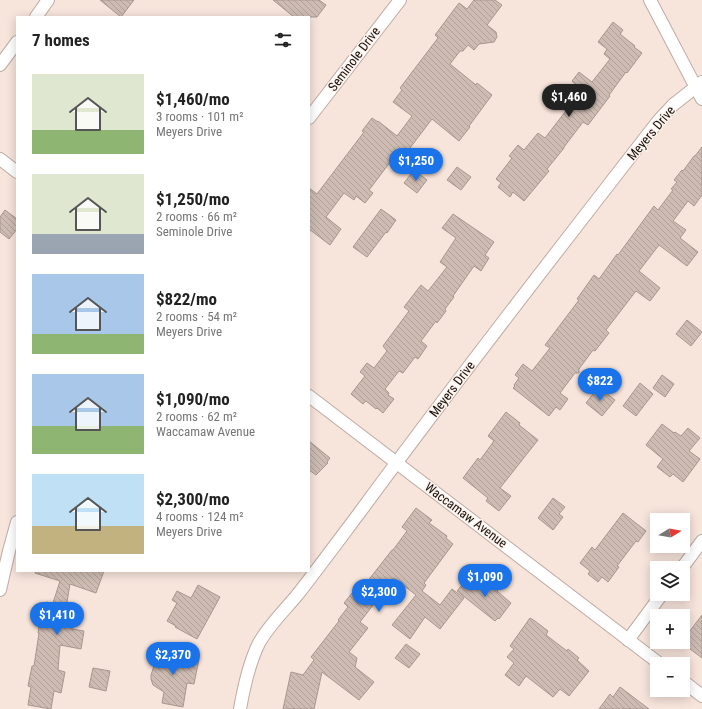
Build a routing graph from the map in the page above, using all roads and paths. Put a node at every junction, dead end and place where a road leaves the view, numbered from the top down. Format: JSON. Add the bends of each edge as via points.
{"nodes":[{"id":1,"x":48,"y":0,"type":"edge"},
{"id":2,"x":400,"y":0,"type":"edge"},
{"id":3,"x":650,"y":0,"type":"edge"},
{"id":4,"x":37,"y":16,"type":"edge"},
{"id":5,"x":16,"y":43,"type":"edge"},
{"id":6,"x":0,"y":65,"type":"edge"},
{"id":7,"x":699,"y":85,"type":"edge"},
{"id":8,"x":702,"y":99,"type":"edge"},
{"id":9,"x":310,"y":117,"type":"edge"},
{"id":10,"x":0,"y":159,"type":"edge"},
{"id":11,"x":16,"y":171,"type":"edge"},
{"id":12,"x":310,"y":397,"type":"edge"},
{"id":13,"x":396,"y":463,"type":"junction"},
{"id":14,"x":16,"y":526,"type":"edge"},
{"id":15,"x":702,"y":541,"type":"edge"},
{"id":16,"x":687,"y":561,"type":"edge"},
{"id":17,"x":0,"y":590,"type":"edge"},
{"id":18,"x":657,"y":601,"type":"edge"},
{"id":19,"x":628,"y":640,"type":"junction"},
{"id":20,"x":651,"y":657,"type":"edge"},
{"id":21,"x":690,"y":687,"type":"edge"},
{"id":22,"x":702,"y":696,"type":"edge"},
{"id":23,"x":240,"y":709,"type":"edge"}],
"edges":[{"from":1,"to":4,"type":"street"},
{"from":2,"to":9,"type":"street","name":"Seminole Drive"},
{"from":3,"to":7,"type":"street"},
{"from":5,"to":6,"type":"street"},
{"from":7,"to":8,"type":"street"},
{"from":7,"to":13,"type":"street","name":"Meyers Drive","via":[[673,105],[659,120]]},
{"from":10,"to":11,"type":"street"},
{"from":12,"to":13,"type":"street","name":"Waccamaw Avenue"},
{"from":13,"to":19,"type":"street","name":"Waccamaw Avenue"},
{"from":13,"to":23,"type":"street","name":"Meyers Drive","via":[[328,556],[260,642],[250,663]]},
{"from":14,"to":17,"type":"street"},
{"from":15,"to":16,"type":"street"},
{"from":18,"to":19,"type":"street"},
{"from":19,"to":20,"type":"street","name":"Waccamaw Avenue"},
{"from":21,"to":22,"type":"street"}]}
